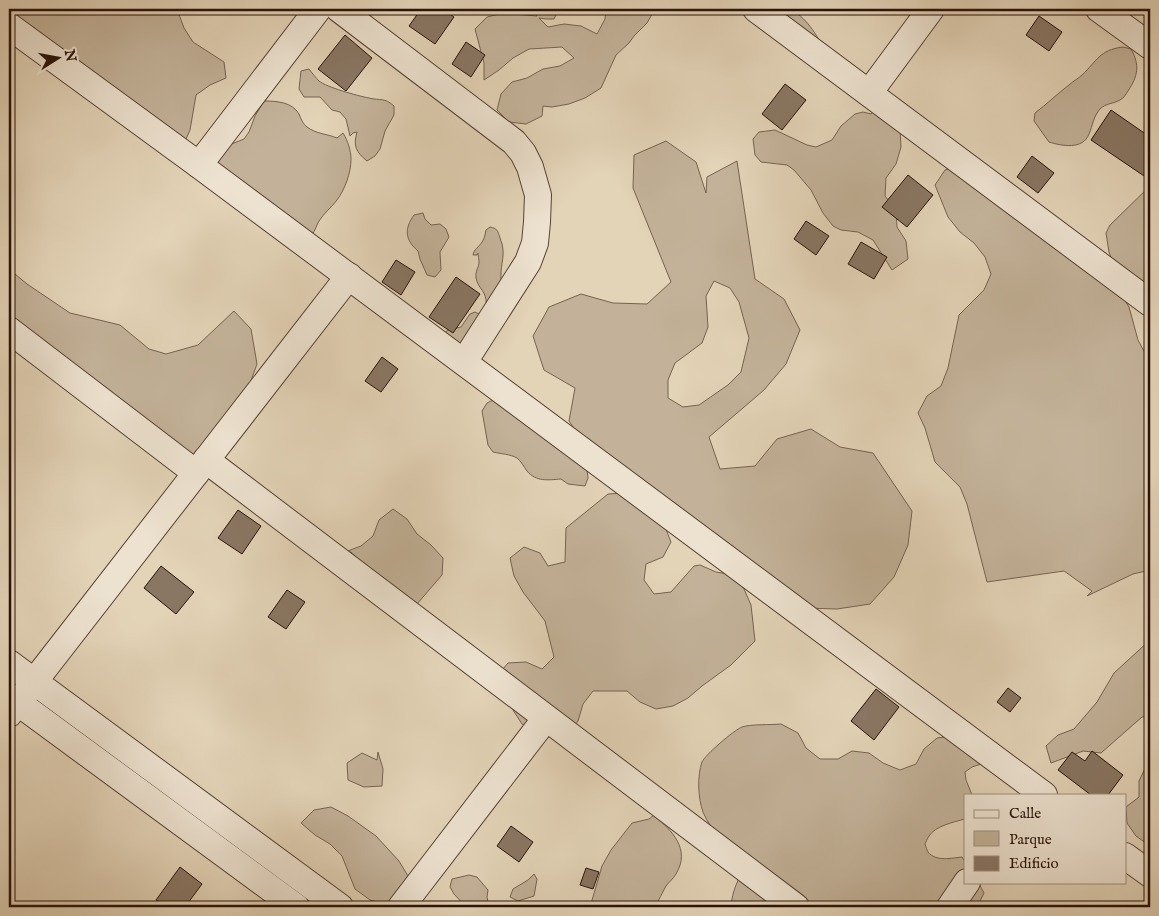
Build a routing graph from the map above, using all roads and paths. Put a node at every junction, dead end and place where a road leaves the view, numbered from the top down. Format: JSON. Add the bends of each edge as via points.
{"nodes":[{"id":1,"x":318,"y":9,"type":"edge"},
{"id":2,"x":339,"y":9,"type":"edge"},
{"id":3,"x":756,"y":9,"type":"edge"},
{"id":4,"x":930,"y":9,"type":"edge"},
{"id":5,"x":1100,"y":9,"type":"edge"},
{"id":6,"x":9,"y":26,"type":"edge"},
{"id":7,"x":1150,"y":46,"type":"edge"},
{"id":8,"x":869,"y":93,"type":"junction"},
{"id":9,"x":199,"y":165,"type":"junction"},
{"id":10,"x":349,"y":276,"type":"junction"},
{"id":11,"x":1150,"y":303,"type":"edge"},
{"id":12,"x":9,"y":330,"type":"edge"},
{"id":13,"x":464,"y":362,"type":"junction"},
{"id":14,"x":201,"y":466,"type":"junction"},
{"id":15,"x":9,"y":664,"type":"edge"},
{"id":16,"x":34,"y":682,"type":"junction"},
{"id":17,"x":12,"y":704,"type":"edge"},
{"id":18,"x":546,"y":718,"type":"junction"},
{"id":19,"x":1035,"y":792,"type":"edge"},
{"id":20,"x":1126,"y":857,"type":"edge"},
{"id":21,"x":1150,"y":874,"type":"edge"},
{"id":22,"x":966,"y":884,"type":"edge"},
{"id":23,"x":296,"y":907,"type":"edge"},
{"id":24,"x":340,"y":907,"type":"edge"},
{"id":25,"x":402,"y":907,"type":"edge"},
{"id":26,"x":796,"y":907,"type":"edge"},
{"id":27,"x":950,"y":907,"type":"edge"}],
"edges":[{"from":1,"to":9,"type":"street"},
{"from":2,"to":13,"type":"street","via":[[514,142],[530,167],[538,195],[535,243],[528,262]]},
{"from":3,"to":8,"type":"street"},
{"from":4,"to":8,"type":"street"},
{"from":5,"to":7,"type":"street"},
{"from":6,"to":9,"type":"street"},
{"from":8,"to":11,"type":"street"},
{"from":9,"to":10,"type":"street"},
{"from":10,"to":13,"type":"street"},
{"from":10,"to":14,"type":"street"},
{"from":12,"to":14,"type":"street"},
{"from":13,"to":19,"type":"street"},
{"from":14,"to":16,"type":"street"},
{"from":14,"to":18,"type":"street"},
{"from":15,"to":16,"type":"street"},
{"from":16,"to":17,"type":"street"},
{"from":16,"to":24,"type":"street"},
{"from":17,"to":23,"type":"street"},
{"from":18,"to":25,"type":"street"},
{"from":18,"to":26,"type":"street"},
{"from":20,"to":21,"type":"street"},
{"from":22,"to":27,"type":"street"}]}
